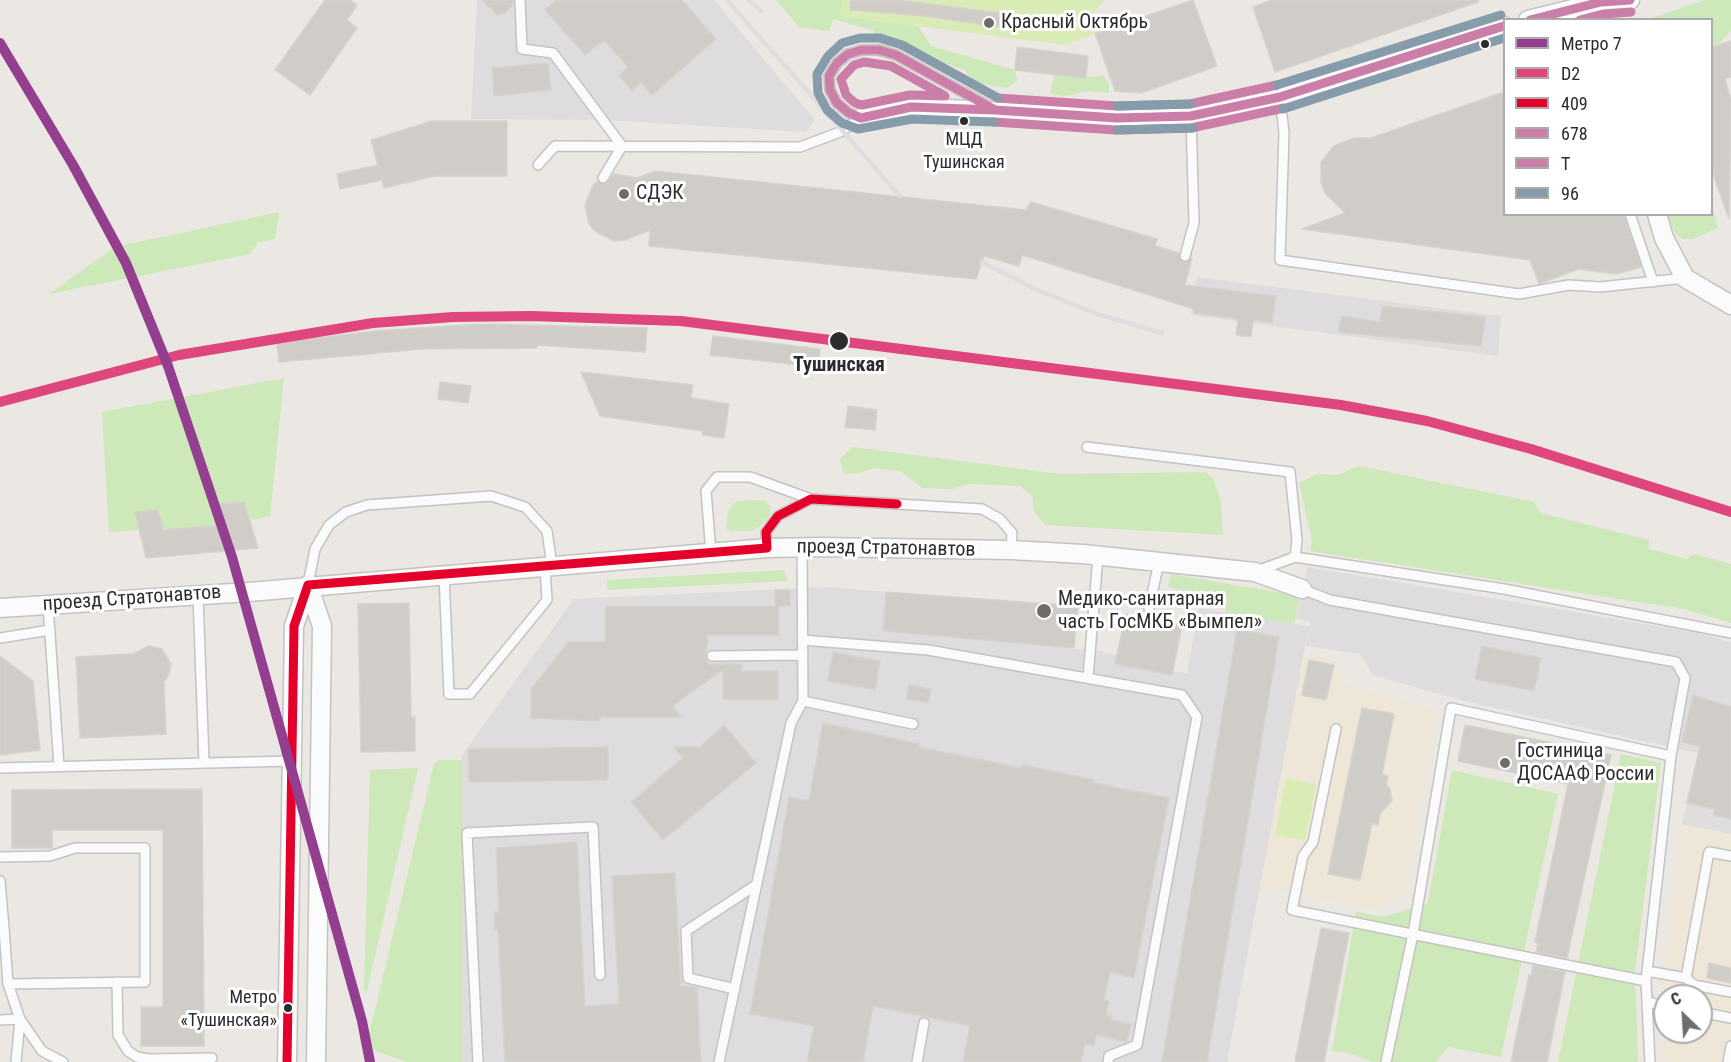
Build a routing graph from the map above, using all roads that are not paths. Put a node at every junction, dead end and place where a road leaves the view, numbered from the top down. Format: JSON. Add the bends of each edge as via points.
{"nodes":[{"id":1,"x":520,"y":0,"type":"edge"},
{"id":2,"x":1630,"y":0,"type":"edge"},
{"id":3,"x":1601,"y":7,"type":"edge"},
{"id":4,"x":1562,"y":15,"type":"edge"},
{"id":5,"x":1542,"y":18,"type":"edge"},
{"id":6,"x":1503,"y":26,"type":"edge"},
{"id":7,"x":1280,"y":97,"type":"junction"},
{"id":8,"x":995,"y":110,"type":"junction"},
{"id":9,"x":1191,"y":116,"type":"junction"},
{"id":10,"x":861,"y":118,"type":"junction"},
{"id":11,"x":622,"y":146,"type":"junction"},
{"id":12,"x":538,"y":165,"type":"dead end"},
{"id":13,"x":603,"y":178,"type":"dead end"},
{"id":14,"x":1631,"y":216,"type":"edge"},
{"id":15,"x":1658,"y":216,"type":"edge"},
{"id":16,"x":1185,"y":256,"type":"dead end"},
{"id":17,"x":1685,"y":278,"type":"junction"},
{"id":18,"x":1653,"y":282,"type":"junction"},
{"id":19,"x":1731,"y":305,"type":"edge"},
{"id":20,"x":1087,"y":447,"type":"dead end"},
{"id":21,"x":811,"y":499,"type":"junction"},
{"id":22,"x":767,"y":548,"type":"junction"},
{"id":23,"x":802,"y":548,"type":"junction"},
{"id":24,"x":1011,"y":550,"type":"junction"},
{"id":25,"x":711,"y":553,"type":"junction"},
{"id":26,"x":1098,"y":556,"type":"junction"},
{"id":27,"x":1295,"y":557,"type":"junction"},
{"id":28,"x":1159,"y":562,"type":"junction"},
{"id":29,"x":548,"y":567,"type":"junction"},
{"id":30,"x":1255,"y":572,"type":"junction"},
{"id":31,"x":444,"y":575,"type":"junction"},
{"id":32,"x":308,"y":585,"type":"junction"},
{"id":33,"x":1302,"y":589,"type":"joint"},
{"id":34,"x":198,"y":596,"type":"junction"},
{"id":35,"x":48,"y":604,"type":"junction"},
{"id":36,"x":0,"y":608,"type":"edge"},
{"id":37,"x":1149,"y":608,"type":"dead end"},
{"id":38,"x":50,"y":630,"type":"junction"},
{"id":39,"x":1731,"y":633,"type":"edge"},
{"id":40,"x":0,"y":638,"type":"edge"},
{"id":41,"x":802,"y":640,"type":"junction"},
{"id":42,"x":802,"y":655,"type":"junction"},
{"id":43,"x":712,"y":656,"type":"dead end"},
{"id":44,"x":1088,"y":678,"type":"junction"},
{"id":45,"x":803,"y":701,"type":"junction"},
{"id":46,"x":913,"y":724,"type":"dead end"},
{"id":47,"x":1336,"y":729,"type":"dead end"},
{"id":48,"x":1671,"y":756,"type":"junction"},
{"id":49,"x":292,"y":761,"type":"junction"},
{"id":50,"x":204,"y":762,"type":"junction"},
{"id":51,"x":59,"y":766,"type":"junction"},
{"id":52,"x":0,"y":768,"type":"edge"},
{"id":53,"x":1731,"y":856,"type":"edge"},
{"id":54,"x":0,"y":857,"type":"edge"},
{"id":55,"x":0,"y":880,"type":"edge"},
{"id":56,"x":756,"y":885,"type":"junction"},
{"id":57,"x":2,"y":928,"type":"edge"},
{"id":58,"x":1413,"y":934,"type":"junction"},
{"id":59,"x":600,"y":975,"type":"dead end"},
{"id":60,"x":1646,"y":976,"type":"junction"},
{"id":61,"x":1686,"y":978,"type":"junction"},
{"id":62,"x":117,"y":982,"type":"junction"},
{"id":63,"x":8,"y":984,"type":"junction"},
{"id":64,"x":735,"y":989,"type":"junction"},
{"id":65,"x":1731,"y":992,"type":"edge"},
{"id":66,"x":1647,"y":1002,"type":"junction"},
{"id":67,"x":1653,"y":1003,"type":"edge"},
{"id":68,"x":1713,"y":1014,"type":"edge"},
{"id":69,"x":20,"y":1018,"type":"junction"},
{"id":70,"x":1731,"y":1018,"type":"edge"},
{"id":71,"x":0,"y":1020,"type":"edge"},
{"id":72,"x":924,"y":1023,"type":"dead end"},
{"id":73,"x":1731,"y":1046,"type":"edge"},
{"id":74,"x":212,"y":1058,"type":"dead end"},
{"id":75,"x":16,"y":1062,"type":"edge"},
{"id":76,"x":63,"y":1062,"type":"edge"},
{"id":77,"x":287,"y":1062,"type":"edge"},
{"id":78,"x":316,"y":1062,"type":"edge"},
{"id":79,"x":478,"y":1062,"type":"edge"},
{"id":80,"x":719,"y":1062,"type":"edge"},
{"id":81,"x":917,"y":1062,"type":"edge"},
{"id":82,"x":1108,"y":1062,"type":"edge"},
{"id":83,"x":1386,"y":1062,"type":"edge"},
{"id":84,"x":1650,"y":1062,"type":"edge"},
{"id":85,"x":1728,"y":1062,"type":"edge"}],
"edges":[{"from":1,"to":11,"type":"lane","via":[[522,49],[553,53]]},
{"from":2,"to":3,"type":"street"},
{"from":3,"to":4,"type":"street"},
{"from":4,"to":5,"type":"street"},
{"from":6,"to":7,"type":"street"},
{"from":7,"to":9,"type":"street"},
{"from":7,"to":18,"type":"lane","via":[[1284,133],[1280,260],[1519,294],[1569,285],[1600,287]]},
{"from":8,"to":9,"type":"street","via":[[1117,118]]},
{"from":8,"to":10,"type":"street","via":[[911,107]]},
{"from":8,"to":10,"type":"lane","via":[[896,55],[862,50],[848,54],[829,76],[830,90],[837,103]]},
{"from":9,"to":16,"type":"lane","via":[[1194,223]]},
{"from":10,"to":11,"type":"lane","via":[[833,135],[800,147]]},
{"from":11,"to":12,"type":"lane","via":[[555,146]]},
{"from":11,"to":13,"type":"lane"},
{"from":14,"to":18,"type":"lane"},
{"from":15,"to":17,"type":"street","via":[[1664,238]]},
{"from":17,"to":18,"type":"lane"},
{"from":17,"to":19,"type":"street"},
{"from":20,"to":27,"type":"lane","via":[[1290,472]]},
{"from":21,"to":22,"type":"lane","via":[[778,516],[766,532]]},
{"from":21,"to":24,"type":"lane","via":[[982,509],[1000,519],[1012,533]]},
{"from":21,"to":25,"type":"lane","via":[[750,477],[717,477],[706,491]]},
{"from":22,"to":23,"type":"street","name":"проезд Стратонавтов"},
{"from":22,"to":25,"type":"street","name":"проезд Стратонавтов"},
{"from":23,"to":24,"type":"street","name":"проезд Стратонавтов"},
{"from":23,"to":41,"type":"lane"},
{"from":24,"to":26,"type":"street","name":"проезд Стратонавтов"},
{"from":25,"to":29,"type":"street","name":"проезд Стратонавтов"},
{"from":26,"to":28,"type":"street","name":"проезд Стратонавтов"},
{"from":26,"to":44,"type":"lane"},
{"from":27,"to":30,"type":"lane"},
{"from":27,"to":39,"type":"lane","via":[[1504,589]]},
{"from":28,"to":30,"type":"street","name":"проезд Стратонавтов"},
{"from":28,"to":37,"type":"lane"},
{"from":29,"to":31,"type":"street","name":"проезд Стратонавтов"},
{"from":29,"to":31,"type":"lane","via":[[547,600],[470,694],[448,694]]},
{"from":29,"to":32,"type":"lane","via":[[547,531],[525,507],[491,496],[367,505],[346,512],[329,525],[315,549]]},
{"from":30,"to":33,"type":"street","name":"проезд Стратонавтов"},
{"from":31,"to":32,"type":"street","name":"проезд Стратонавтов"},
{"from":32,"to":34,"type":"street","name":"проезд Стратонавтов"},
{"from":32,"to":49,"type":"street","via":[[294,626]]},
{"from":32,"to":78,"type":"street","via":[[322,626]]},
{"from":33,"to":48,"type":"lane","via":[[1330,600],[1676,662],[1685,678]]},
{"from":34,"to":35,"type":"street","name":"проезд Стратонавтов"},
{"from":34,"to":50,"type":"lane"},
{"from":35,"to":36,"type":"street","name":"проезд Стратонавтов"},
{"from":35,"to":38,"type":"lane"},
{"from":38,"to":40,"type":"lane"},
{"from":38,"to":51,"type":"lane"},
{"from":41,"to":42,"type":"lane"},
{"from":41,"to":44,"type":"lane","via":[[928,650]]},
{"from":42,"to":43,"type":"lane"},
{"from":42,"to":45,"type":"lane"},
{"from":44,"to":82,"type":"lane","via":[[1182,695],[1197,717],[1137,1045],[1109,1056]]},
{"from":45,"to":46,"type":"lane"},
{"from":45,"to":56,"type":"lane","via":[[791,723]]},
{"from":47,"to":58,"type":"lane","via":[[1313,842],[1303,856],[1292,910]]},
{"from":48,"to":58,"type":"lane","via":[[1451,708]]},
{"from":48,"to":60,"type":"lane"},
{"from":49,"to":50,"type":"lane"},
{"from":49,"to":77,"type":"street"},
{"from":50,"to":51,"type":"lane"},
{"from":51,"to":52,"type":"lane"},
{"from":53,"to":61,"type":"lane","via":[[1709,852]]},
{"from":54,"to":62,"type":"lane","via":[[50,856],[75,848],[145,848],[145,982]]},
{"from":55,"to":57,"type":"lane"},
{"from":56,"to":64,"type":"lane"},
{"from":56,"to":64,"type":"lane","via":[[686,931],[688,978]]},
{"from":57,"to":63,"type":"lane"},
{"from":58,"to":60,"type":"lane"},
{"from":58,"to":83,"type":"lane"},
{"from":59,"to":79,"type":"lane","via":[[593,827],[467,833]]},
{"from":60,"to":61,"type":"lane"},
{"from":60,"to":66,"type":"lane"},
{"from":61,"to":65,"type":"lane","via":[[1694,985]]},
{"from":62,"to":63,"type":"lane"},
{"from":62,"to":74,"type":"lane","via":[[118,1035],[128,1050],[137,1057],[150,1059]]},
{"from":63,"to":69,"type":"lane"},
{"from":64,"to":80,"type":"lane"},
{"from":66,"to":67,"type":"lane"},
{"from":66,"to":84,"type":"lane"},
{"from":68,"to":70,"type":"lane"},
{"from":69,"to":71,"type":"lane"},
{"from":69,"to":75,"type":"lane"},
{"from":69,"to":76,"type":"lane","via":[[42,1051]]},
{"from":72,"to":81,"type":"lane"},
{"from":73,"to":85,"type":"lane"}]}
